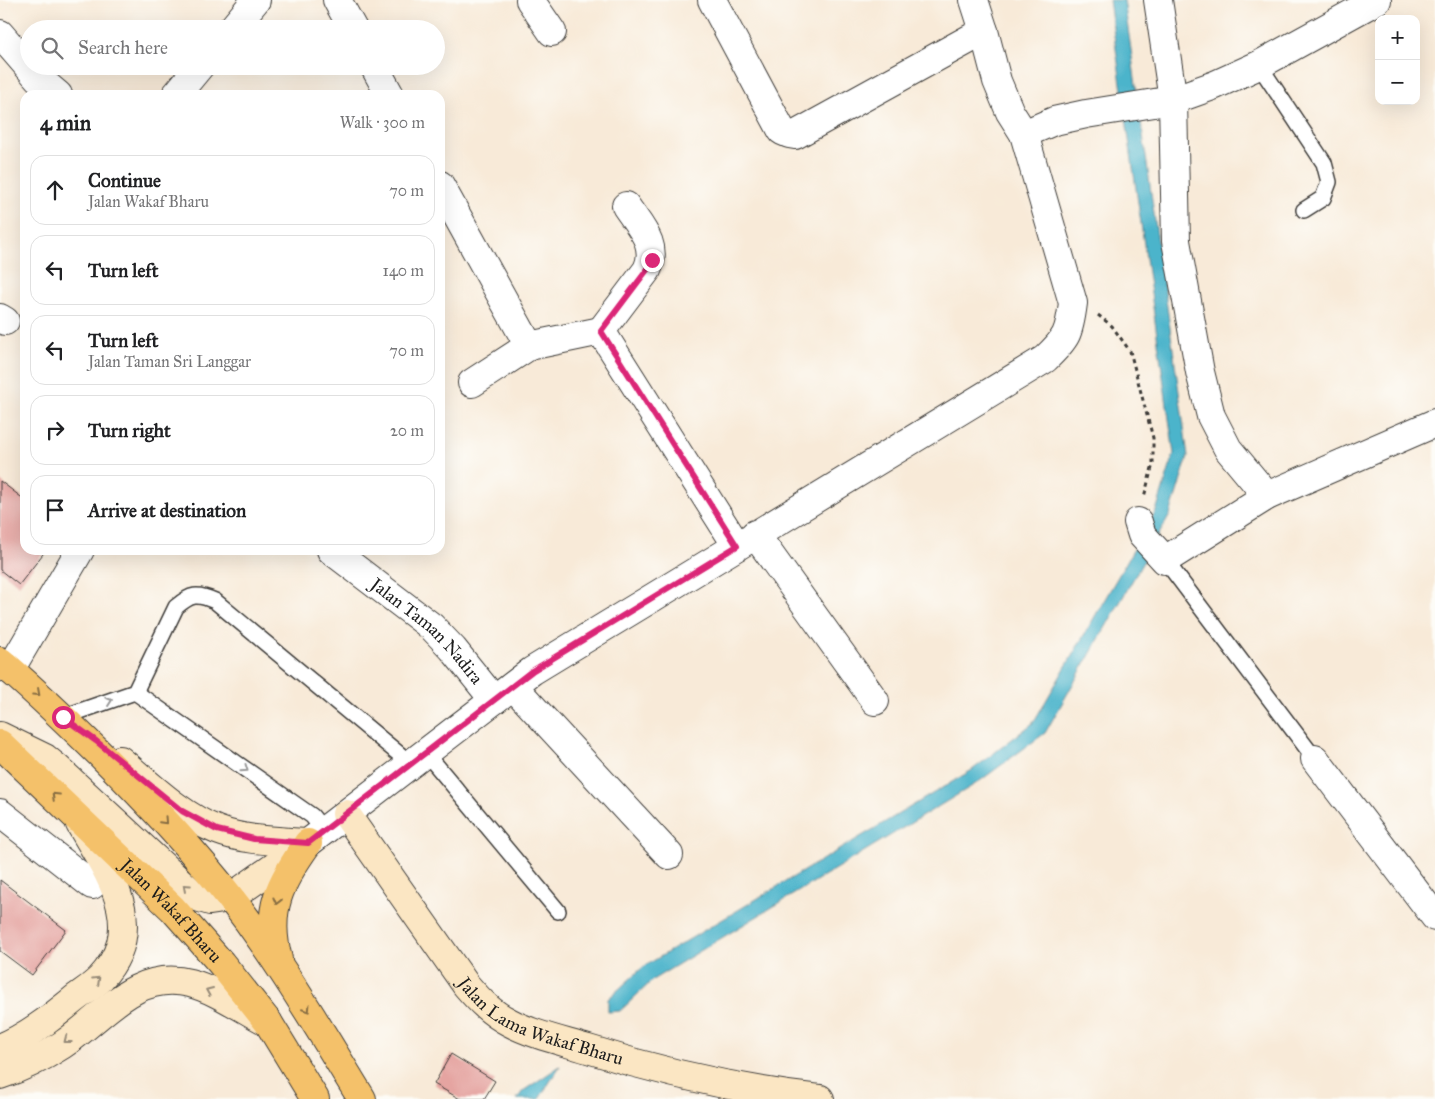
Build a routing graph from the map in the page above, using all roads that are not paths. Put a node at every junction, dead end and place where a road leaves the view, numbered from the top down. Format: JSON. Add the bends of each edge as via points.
{"nodes":[{"id":1,"x":256,"y":0,"type":"edge"},
{"id":2,"x":338,"y":0,"type":"edge"},
{"id":3,"x":530,"y":0,"type":"edge"},
{"id":4,"x":712,"y":0,"type":"edge"},
{"id":5,"x":974,"y":0,"type":"edge"},
{"id":6,"x":1158,"y":0,"type":"edge"},
{"id":7,"x":1377,"y":0,"type":"edge"},
{"id":8,"x":239,"y":20,"type":"edge"},
{"id":9,"x":348,"y":20,"type":"edge"},
{"id":10,"x":984,"y":31,"type":"junction"},
{"id":11,"x":552,"y":32,"type":"dead end"},
{"id":12,"x":0,"y":34,"type":"edge"},
{"id":13,"x":20,"y":57,"type":"edge"},
{"id":14,"x":1259,"y":65,"type":"junction"},
{"id":15,"x":35,"y":75,"type":"edge"},
{"id":16,"x":193,"y":75,"type":"edge"},
{"id":17,"x":379,"y":75,"type":"edge"},
{"id":18,"x":52,"y":90,"type":"edge"},
{"id":19,"x":180,"y":90,"type":"edge"},
{"id":20,"x":387,"y":90,"type":"edge"},
{"id":21,"x":1166,"y":101,"type":"junction"},
{"id":22,"x":1024,"y":134,"type":"junction"},
{"id":23,"x":445,"y":194,"type":"edge"},
{"id":24,"x":626,"y":206,"type":"dead end"},
{"id":25,"x":1304,"y":210,"type":"dead end"},
{"id":26,"x":601,"y":331,"type":"junction"},
{"id":27,"x":529,"y":346,"type":"junction"},
{"id":28,"x":472,"y":383,"type":"dead end"},
{"id":29,"x":1435,"y":423,"type":"edge"},
{"id":30,"x":1267,"y":496,"type":"junction"},
{"id":31,"x":746,"y":540,"type":"junction"},
{"id":32,"x":1150,"y":542,"type":"joint"},
{"id":33,"x":77,"y":555,"type":"edge"},
{"id":34,"x":338,"y":555,"type":"edge"},
{"id":35,"x":5,"y":665,"type":"edge"},
{"id":36,"x":135,"y":692,"type":"junction"},
{"id":37,"x":503,"y":693,"type":"junction"},
{"id":38,"x":874,"y":701,"type":"dead end"},
{"id":39,"x":63,"y":717,"type":"junction"},
{"id":40,"x":0,"y":736,"type":"edge"},
{"id":41,"x":0,"y":744,"type":"edge"},
{"id":42,"x":419,"y":758,"type":"junction"},
{"id":43,"x":1315,"y":759,"type":"joint"},
{"id":44,"x":0,"y":813,"type":"edge"},
{"id":45,"x":346,"y":814,"type":"junction"},
{"id":46,"x":75,"y":815,"type":"junction"},
{"id":47,"x":316,"y":837,"type":"junction"},
{"id":48,"x":669,"y":855,"type":"dead end"},
{"id":49,"x":92,"y":885,"type":"dead end"},
{"id":50,"x":230,"y":898,"type":"junction"},
{"id":51,"x":558,"y":911,"type":"dead end"},
{"id":52,"x":1435,"y":917,"type":"edge"},
{"id":53,"x":280,"y":968,"type":"junction"},
{"id":54,"x":268,"y":1022,"type":"junction"},
{"id":55,"x":0,"y":1048,"type":"edge"},
{"id":56,"x":0,"y":1075,"type":"edge"},
{"id":57,"x":807,"y":1098,"type":"edge"},
{"id":58,"x":315,"y":1099,"type":"edge"},
{"id":59,"x":362,"y":1099,"type":"edge"}],
"edges":[{"from":1,"to":8,"type":"street"},
{"from":2,"to":9,"type":"street"},
{"from":3,"to":11,"type":"street"},
{"from":4,"to":10,"type":"street","via":[[782,131],[789,134],[795,134]]},
{"from":5,"to":10,"type":"street"},
{"from":6,"to":21,"type":"street"},
{"from":7,"to":14,"type":"street"},
{"from":10,"to":22,"type":"street","via":[[997,81]]},
{"from":12,"to":13,"type":"street"},
{"from":14,"to":21,"type":"street","via":[[1215,86]]},
{"from":14,"to":25,"type":"lane","via":[[1324,163],[1329,182],[1323,198]]},
{"from":15,"to":18,"type":"street"},
{"from":16,"to":19,"type":"street"},
{"from":17,"to":20,"type":"street"},
{"from":21,"to":22,"type":"street","via":[[1054,121]]},
{"from":21,"to":30,"type":"street","via":[[1176,242],[1211,416],[1228,450]]},
{"from":22,"to":31,"type":"street","via":[[1074,303],[1070,327],[1061,344],[1045,359]]},
{"from":23,"to":27,"type":"street"},
{"from":24,"to":26,"type":"street","via":[[648,240],[652,260]]},
{"from":26,"to":27,"type":"street"},
{"from":26,"to":31,"type":"street"},
{"from":27,"to":28,"type":"street"},
{"from":29,"to":30,"type":"street"},
{"from":30,"to":32,"type":"street"},
{"from":31,"to":37,"type":"street","via":[[551,659]]},
{"from":31,"to":38,"type":"street"},
{"from":32,"to":43,"type":"lane"},
{"from":33,"to":35,"type":"street"},
{"from":34,"to":37,"type":"street","name":"Jalan Taman Nadira","via":[[432,627]]},
{"from":35,"to":39,"type":"main road","one_way":true},
{"from":39,"to":36,"type":"lane","one_way":true},
{"from":36,"to":42,"type":"lane","via":[[176,607],[187,597],[201,595],[215,601]]},
{"from":36,"to":47,"type":"lane","one_way":true,"via":[[312,816]]},
{"from":37,"to":42,"type":"street"},
{"from":37,"to":48,"type":"street","name":"Jalan Taman Nadira"},
{"from":39,"to":47,"type":"street","via":[[182,811],[217,830],[254,839]]},
{"from":39,"to":50,"type":"main road","one_way":true,"via":[[171,828]]},
{"from":50,"to":40,"type":"street","one_way":true,"via":[[210,901],[191,892],[45,758]]},
{"from":46,"to":41,"type":"main road","name":"Jalan Wakaf Bharu","one_way":true},
{"from":42,"to":45,"type":"street"},
{"from":42,"to":51,"type":"lane"},
{"from":43,"to":52,"type":"street"},
{"from":44,"to":49,"type":"street"},
{"from":45,"to":47,"type":"street"},
{"from":45,"to":57,"type":"street","name":"Jalan Lama Wakaf Bharu","via":[[466,985],[485,1007],[509,1022],[534,1033],[648,1067],[714,1083]]},
{"from":46,"to":54,"type":"main road","name":"Jalan Wakaf Bharu","via":[[173,909]]},
{"from":55,"to":46,"type":"street","one_way":true,"via":[[45,1023],[99,980],[122,945],[122,905],[112,879]]},
{"from":47,"to":50,"type":"street"},
{"from":47,"to":53,"type":"main road","one_way":true,"via":[[288,871],[278,894],[273,917],[274,944]]},
{"from":50,"to":53,"type":"main road"},
{"from":53,"to":59,"type":"main road","one_way":true},
{"from":54,"to":56,"type":"street","one_way":true,"via":[[189,983],[164,981],[139,987],[118,999],[62,1045]]},
{"from":54,"to":58,"type":"main road","name":"Jalan Wakaf Bharu"}]}
